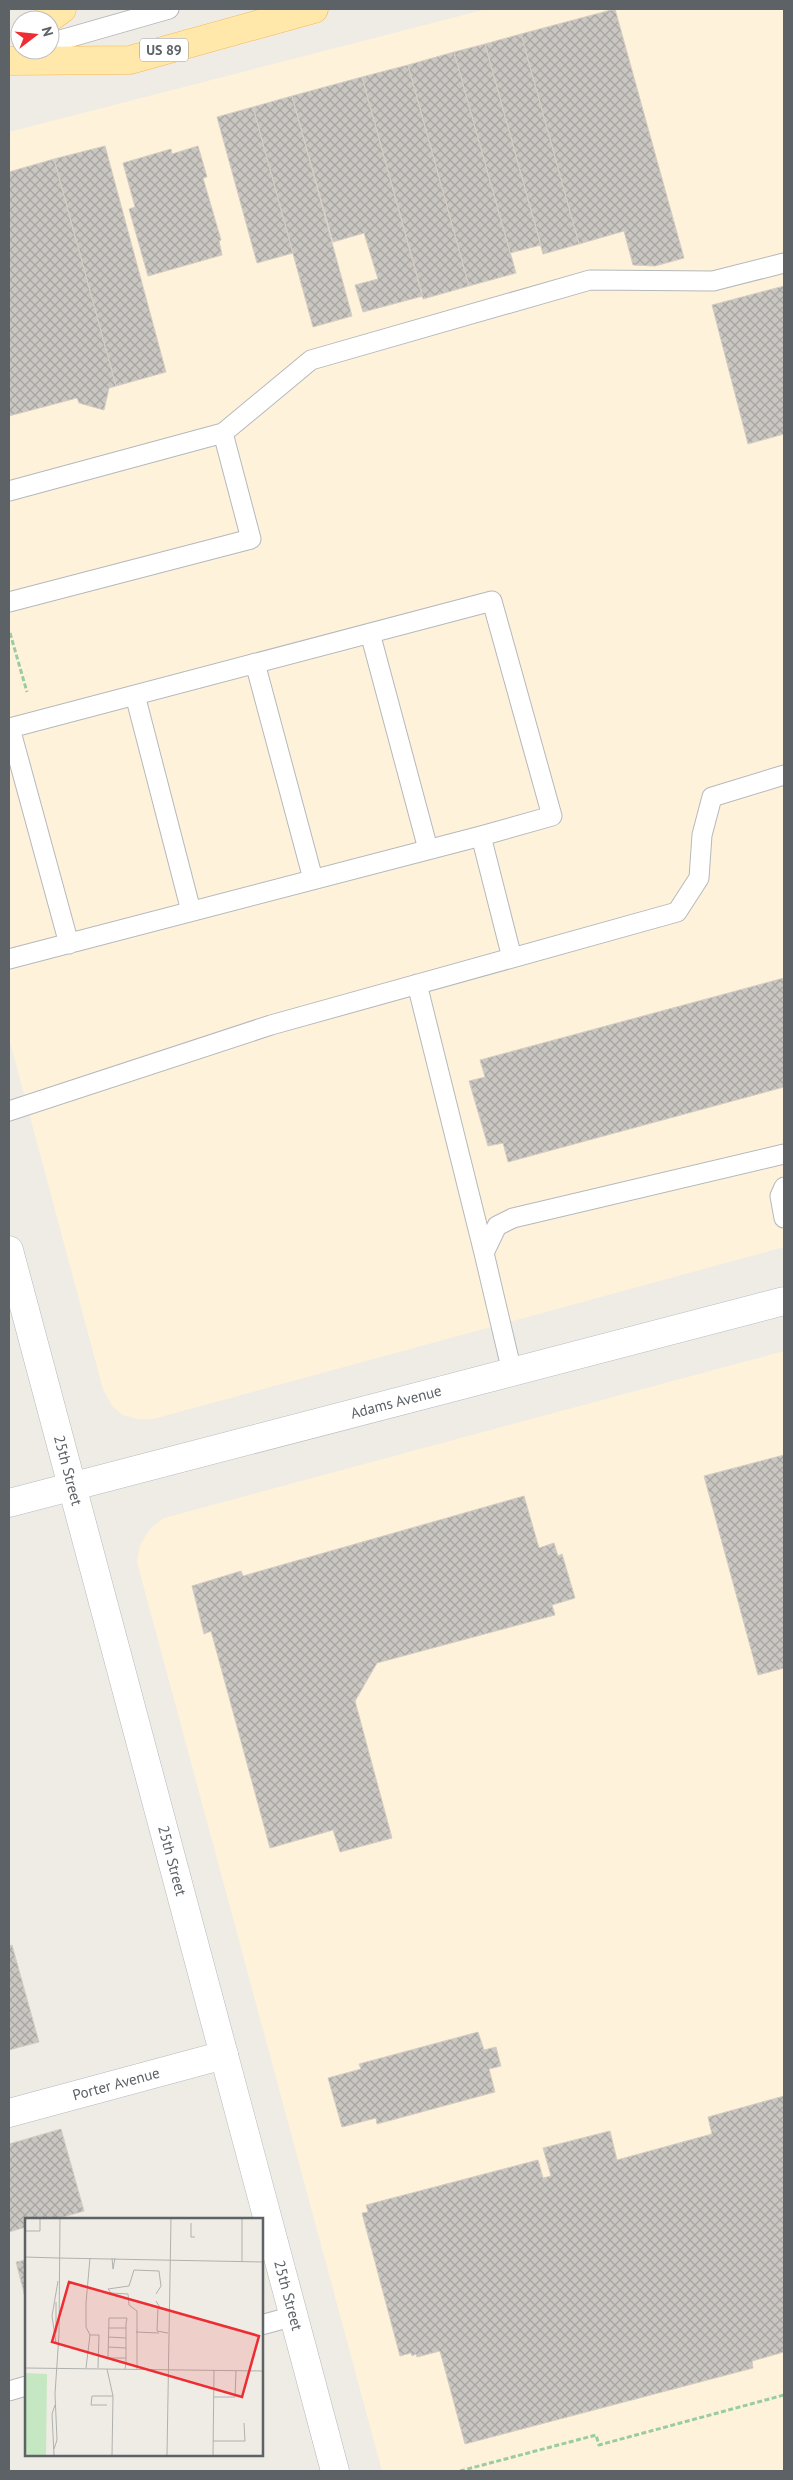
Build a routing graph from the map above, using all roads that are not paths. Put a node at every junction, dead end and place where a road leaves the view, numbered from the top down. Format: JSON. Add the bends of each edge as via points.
{"nodes":[{"id":1,"x":169,"y":9,"type":"edge"},
{"id":2,"x":314,"y":9,"type":"edge"},
{"id":3,"x":60,"y":40,"type":"edge"},
{"id":4,"x":9,"y":61,"type":"edge"},
{"id":5,"x":784,"y":263,"type":"edge"},
{"id":6,"x":223,"y":433,"type":"junction"},
{"id":7,"x":9,"y":492,"type":"edge"},
{"id":8,"x":9,"y":602,"type":"edge"},
{"id":9,"x":370,"y":633,"type":"junction"},
{"id":10,"x":255,"y":663,"type":"junction"},
{"id":11,"x":135,"y":695,"type":"junction"},
{"id":12,"x":784,"y":775,"type":"edge"},
{"id":13,"x":482,"y":836,"type":"junction"},
{"id":14,"x":428,"y":849,"type":"junction"},
{"id":15,"x":313,"y":879,"type":"junction"},
{"id":16,"x":192,"y":911,"type":"junction"},
{"id":17,"x":68,"y":944,"type":"junction"},
{"id":18,"x":512,"y":958,"type":"junction"},
{"id":19,"x":9,"y":959,"type":"edge"},
{"id":20,"x":417,"y":984,"type":"junction"},
{"id":21,"x":9,"y":1111,"type":"edge"},
{"id":22,"x":784,"y":1154,"type":"edge"},
{"id":23,"x":784,"y":1188,"type":"edge"},
{"id":24,"x":784,"y":1218,"type":"edge"},
{"id":25,"x":9,"y":1250,"type":"edge"},
{"id":26,"x":484,"y":1253,"type":"junction"},
{"id":27,"x":784,"y":1301,"type":"edge"},
{"id":28,"x":512,"y":1372,"type":"junction"},
{"id":29,"x":72,"y":1486,"type":"junction"},
{"id":30,"x":9,"y":1504,"type":"edge"},
{"id":31,"x":224,"y":2055,"type":"junction"},
{"id":32,"x":9,"y":2113,"type":"edge"},
{"id":33,"x":294,"y":2316,"type":"junction"},
{"id":34,"x":262,"y":2325,"type":"edge"},
{"id":35,"x":25,"y":2386,"type":"edge"},
{"id":36,"x":9,"y":2391,"type":"edge"},
{"id":37,"x":335,"y":2471,"type":"edge"}],
"edges":[{"from":1,"to":3,"type":"lane"},
{"from":2,"to":4,"type":"main road","number":"US 89","via":[[130,60]]},
{"from":5,"to":6,"type":"lane","via":[[713,281],[590,280],[311,360]]},
{"from":6,"to":7,"type":"lane"},
{"from":6,"to":8,"type":"lane","via":[[250,539]]},
{"from":9,"to":10,"type":"lane"},
{"from":9,"to":13,"type":"lane","via":[[492,601],[552,816]]},
{"from":9,"to":14,"type":"lane"},
{"from":10,"to":11,"type":"lane"},
{"from":10,"to":15,"type":"lane"},
{"from":11,"to":16,"type":"lane"},
{"from":11,"to":17,"type":"lane","via":[[10,728]]},
{"from":12,"to":18,"type":"lane","via":[[712,797],[702,835],[699,878],[677,912]]},
{"from":13,"to":14,"type":"lane"},
{"from":13,"to":18,"type":"lane"},
{"from":14,"to":15,"type":"lane"},
{"from":15,"to":16,"type":"lane"},
{"from":16,"to":17,"type":"lane"},
{"from":17,"to":19,"type":"lane"},
{"from":18,"to":20,"type":"lane"},
{"from":20,"to":21,"type":"lane","via":[[271,1025]]},
{"from":20,"to":26,"type":"lane"},
{"from":22,"to":26,"type":"lane","via":[[513,1218],[497,1226]]},
{"from":23,"to":24,"type":"lane","via":[[780,1196]]},
{"from":25,"to":29,"type":"street","name":"25th Street"},
{"from":26,"to":28,"type":"lane"},
{"from":27,"to":28,"type":"street","name":"Adams Avenue"},
{"from":28,"to":29,"type":"street","name":"Adams Avenue"},
{"from":29,"to":30,"type":"street","name":"Adams Avenue"},
{"from":29,"to":31,"type":"street","name":"25th Street"},
{"from":31,"to":32,"type":"street","name":"Porter Avenue"},
{"from":31,"to":33,"type":"street","name":"25th Street"},
{"from":33,"to":34,"type":"lane"},
{"from":33,"to":37,"type":"street","name":"25th Street"},
{"from":35,"to":36,"type":"lane"}]}
